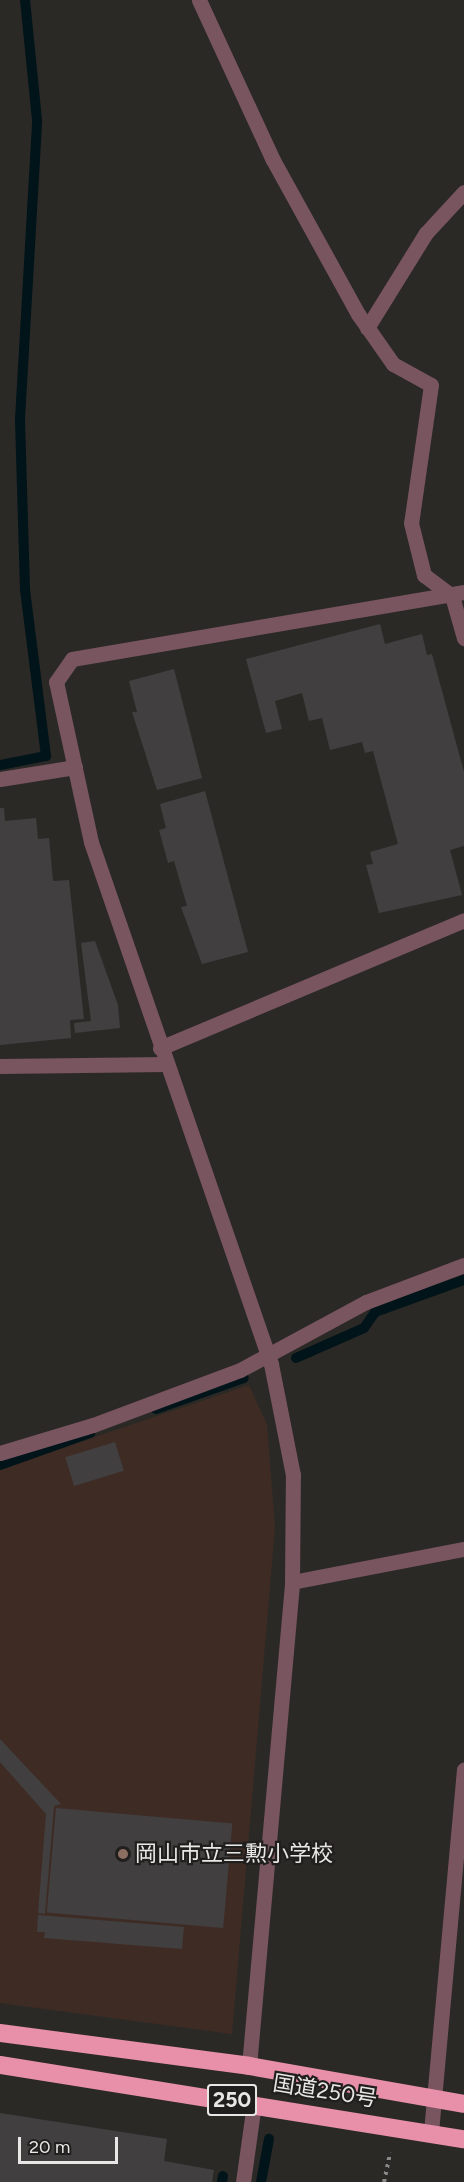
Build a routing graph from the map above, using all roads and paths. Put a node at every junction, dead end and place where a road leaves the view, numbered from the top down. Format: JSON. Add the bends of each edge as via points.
{"nodes":[{"id":1,"x":200,"y":0,"type":"edge"},
{"id":2,"x":464,"y":192,"type":"edge"},
{"id":3,"x":367,"y":328,"type":"junction"},
{"id":4,"x":458,"y":594,"type":"edge"},
{"id":5,"x":464,"y":638,"type":"edge"},
{"id":6,"x":75,"y":767,"type":"junction"},
{"id":7,"x":0,"y":779,"type":"edge"},
{"id":8,"x":464,"y":920,"type":"edge"},
{"id":9,"x":160,"y":1048,"type":"junction"},
{"id":10,"x":166,"y":1064,"type":"junction"},
{"id":11,"x":0,"y":1066,"type":"edge"},
{"id":12,"x":464,"y":1265,"type":"edge"},
{"id":13,"x":266,"y":1352,"type":"junction"},
{"id":14,"x":0,"y":1453,"type":"edge"},
{"id":15,"x":464,"y":1549,"type":"edge"},
{"id":16,"x":292,"y":1582,"type":"junction"},
{"id":17,"x":464,"y":1770,"type":"edge"},
{"id":18,"x":0,"y":2033,"type":"edge"},
{"id":19,"x":0,"y":2065,"type":"edge"},
{"id":20,"x":249,"y":2066,"type":"junction"},
{"id":21,"x":436,"y":2099,"type":"junction"},
{"id":22,"x":254,"y":2104,"type":"junction"},
{"id":23,"x":464,"y":2104,"type":"edge"},
{"id":24,"x":431,"y":2132,"type":"junction"},
{"id":25,"x":464,"y":2139,"type":"edge"},
{"id":26,"x":391,"y":2149,"type":"dead end"},
{"id":27,"x":243,"y":2182,"type":"edge"},
{"id":28,"x":384,"y":2182,"type":"edge"}],
"edges":[{"from":1,"to":3,"type":"street","via":[[273,160]]},
{"from":2,"to":3,"type":"street","via":[[426,233]]},
{"from":3,"to":4,"type":"street","via":[[393,364],[431,386],[411,523],[424,575]]},
{"from":4,"to":5,"type":"street"},
{"from":4,"to":6,"type":"street","via":[[72,659],[56,681]]},
{"from":6,"to":7,"type":"street"},
{"from":6,"to":9,"type":"street","via":[[91,842]]},
{"from":8,"to":9,"type":"street"},
{"from":9,"to":10,"type":"street"},
{"from":10,"to":11,"type":"street"},
{"from":10,"to":13,"type":"street"},
{"from":12,"to":13,"type":"street","via":[[366,1302]]},
{"from":13,"to":14,"type":"street","via":[[240,1370],[93,1425]]},
{"from":13,"to":16,"type":"street","via":[[293,1475]]},
{"from":15,"to":16,"type":"street"},
{"from":16,"to":20,"type":"street"},
{"from":17,"to":21,"type":"street"},
{"from":18,"to":20,"type":"highway","name":"国道250号","number":"250"},
{"from":19,"to":22,"type":"highway","name":"国道250号","number":"250"},
{"from":20,"to":21,"type":"highway","name":"国道250号","number":"250"},
{"from":21,"to":23,"type":"highway","name":"国道250号","number":"250"},
{"from":21,"to":24,"type":"street"},
{"from":22,"to":24,"type":"highway","name":"国道250号","number":"250"},
{"from":22,"to":27,"type":"street"},
{"from":24,"to":25,"type":"highway","name":"国道250号","number":"250"},
{"from":26,"to":28,"type":"path"}]}
